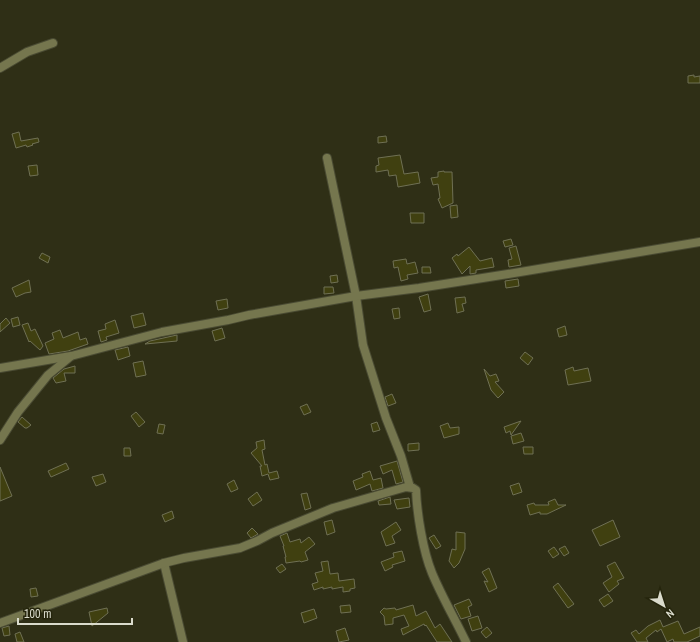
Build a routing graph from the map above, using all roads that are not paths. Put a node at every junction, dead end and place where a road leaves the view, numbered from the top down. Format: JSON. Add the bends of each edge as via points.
{"nodes":[{"id":1,"x":53,"y":43,"type":"dead end"},
{"id":2,"x":0,"y":68,"type":"edge"},
{"id":3,"x":327,"y":158,"type":"dead end"},
{"id":4,"x":700,"y":242,"type":"edge"},
{"id":5,"x":356,"y":296,"type":"junction"},
{"id":6,"x":71,"y":356,"type":"junction"},
{"id":7,"x":0,"y":368,"type":"edge"},
{"id":8,"x":0,"y":440,"type":"edge"},
{"id":9,"x":410,"y":487,"type":"junction"},
{"id":10,"x":164,"y":563,"type":"junction"},
{"id":11,"x":0,"y":623,"type":"edge"},
{"id":12,"x":183,"y":642,"type":"edge"},
{"id":13,"x":466,"y":642,"type":"edge"}],
"edges":[{"from":1,"to":2,"type":"street","via":[[27,52]]},
{"from":3,"to":5,"type":"street"},
{"from":4,"to":5,"type":"street","via":[[500,276]]},
{"from":5,"to":6,"type":"street","via":[[162,332]]},
{"from":5,"to":9,"type":"street","via":[[363,345]]},
{"from":6,"to":7,"type":"street"},
{"from":6,"to":8,"type":"street","via":[[48,375],[18,412]]},
{"from":9,"to":10,"type":"street","via":[[333,508],[272,532],[240,548]]},
{"from":9,"to":13,"type":"street","via":[[416,490],[423,541],[432,572]]},
{"from":10,"to":11,"type":"street"},
{"from":10,"to":12,"type":"street"}]}
